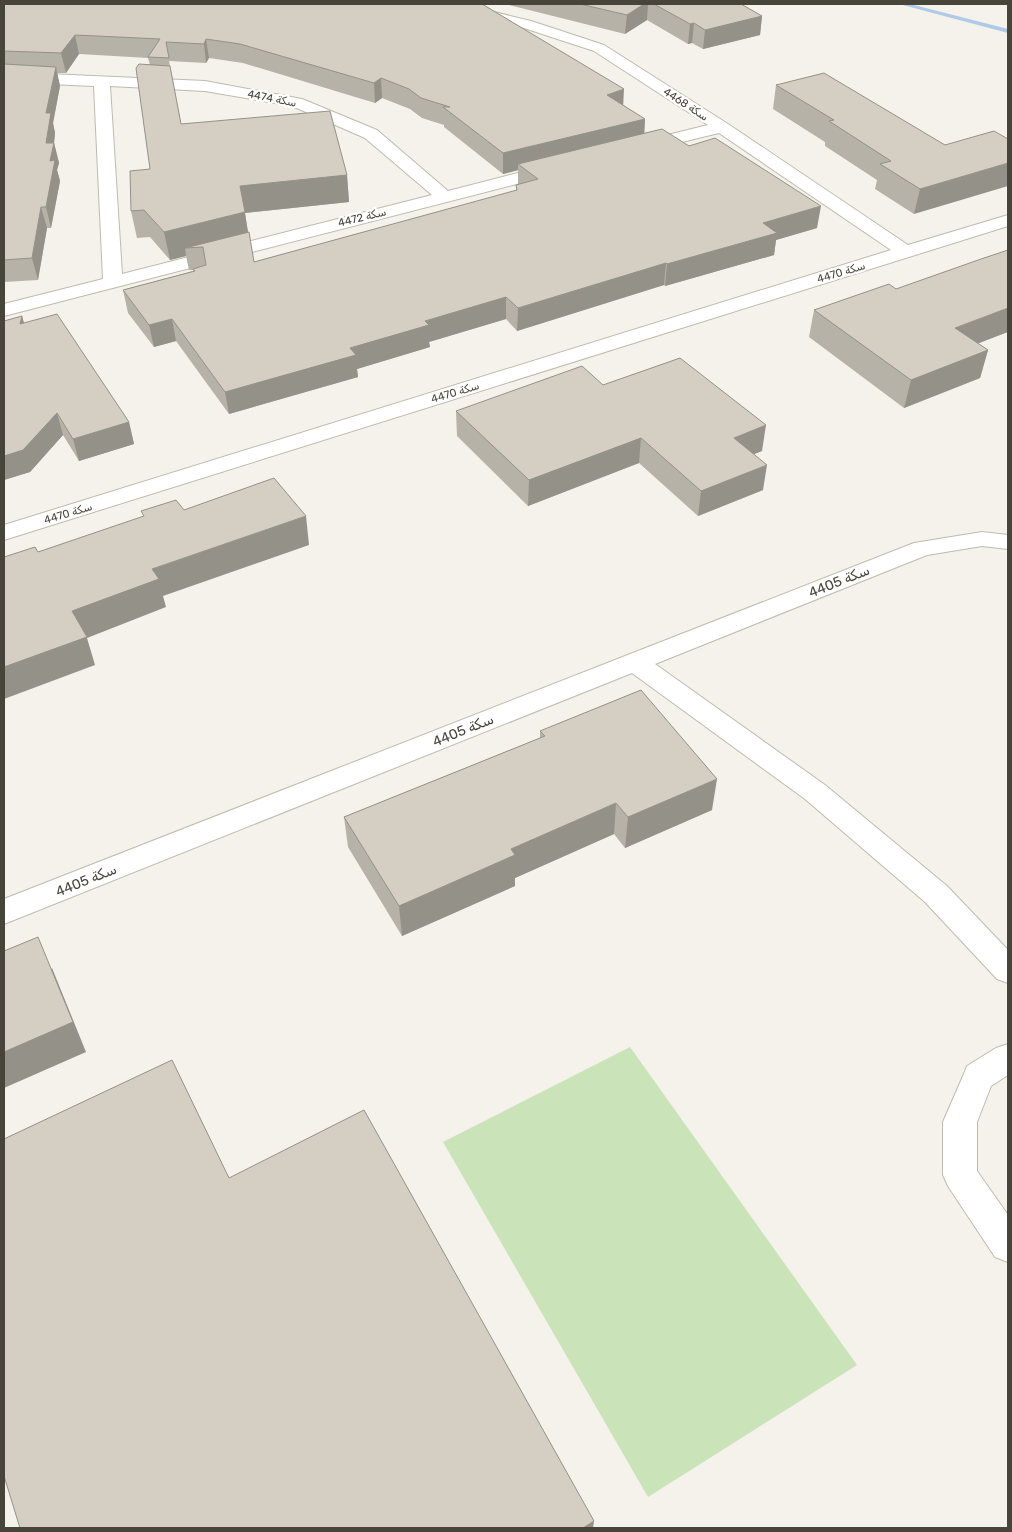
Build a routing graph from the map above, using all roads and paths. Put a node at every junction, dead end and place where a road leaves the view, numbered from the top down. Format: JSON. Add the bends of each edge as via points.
{"nodes":[{"id":1,"x":445,"y":4,"type":"edge"},
{"id":2,"x":4,"y":77,"type":"edge"},
{"id":3,"x":102,"y":81,"type":"junction"},
{"id":4,"x":722,"y":128,"type":"junction"},
{"id":5,"x":626,"y":151,"type":"edge"},
{"id":6,"x":569,"y":165,"type":"edge"},
{"id":7,"x":444,"y":196,"type":"junction"},
{"id":8,"x":1008,"y":220,"type":"edge"},
{"id":9,"x":906,"y":252,"type":"junction"},
{"id":10,"x":113,"y":281,"type":"junction"},
{"id":11,"x":4,"y":310,"type":"edge"},
{"id":12,"x":4,"y":533,"type":"edge"},
{"id":13,"x":1008,"y":542,"type":"edge"},
{"id":14,"x":635,"y":662,"type":"junction"},
{"id":15,"x":4,"y":912,"type":"edge"},
{"id":16,"x":1008,"y":970,"type":"edge"},
{"id":17,"x":1008,"y":1058,"type":"edge"},
{"id":18,"x":1008,"y":1245,"type":"edge"}],
"edges":[{"from":1,"to":4,"type":"street","name":"سكة 4468","via":[[526,24],[599,48]]},
{"from":2,"to":3,"type":"street","name":"سكة 4474"},
{"from":3,"to":7,"type":"street","name":"سكة 4474","via":[[205,86],[296,102],[371,134]]},
{"from":3,"to":10,"type":"street"},
{"from":4,"to":5,"type":"street"},
{"from":4,"to":9,"type":"street","name":"سكة 4468"},
{"from":6,"to":7,"type":"street","name":"سكة 4472"},
{"from":7,"to":10,"type":"street","name":"سكة 4472"},
{"from":8,"to":9,"type":"street","name":"سكة 4470"},
{"from":9,"to":12,"type":"street","name":"سكة 4470"},
{"from":10,"to":11,"type":"street","name":"سكة 4472"},
{"from":13,"to":14,"type":"street","name":"سكة 4405","via":[[982,539],[922,548]]},
{"from":14,"to":15,"type":"street","name":"سكة 4405"},
{"from":14,"to":16,"type":"street","via":[[815,792],[936,894]]},
{"from":17,"to":18,"type":"street","via":[[978,1076],[960,1122],[960,1175]]}]}
